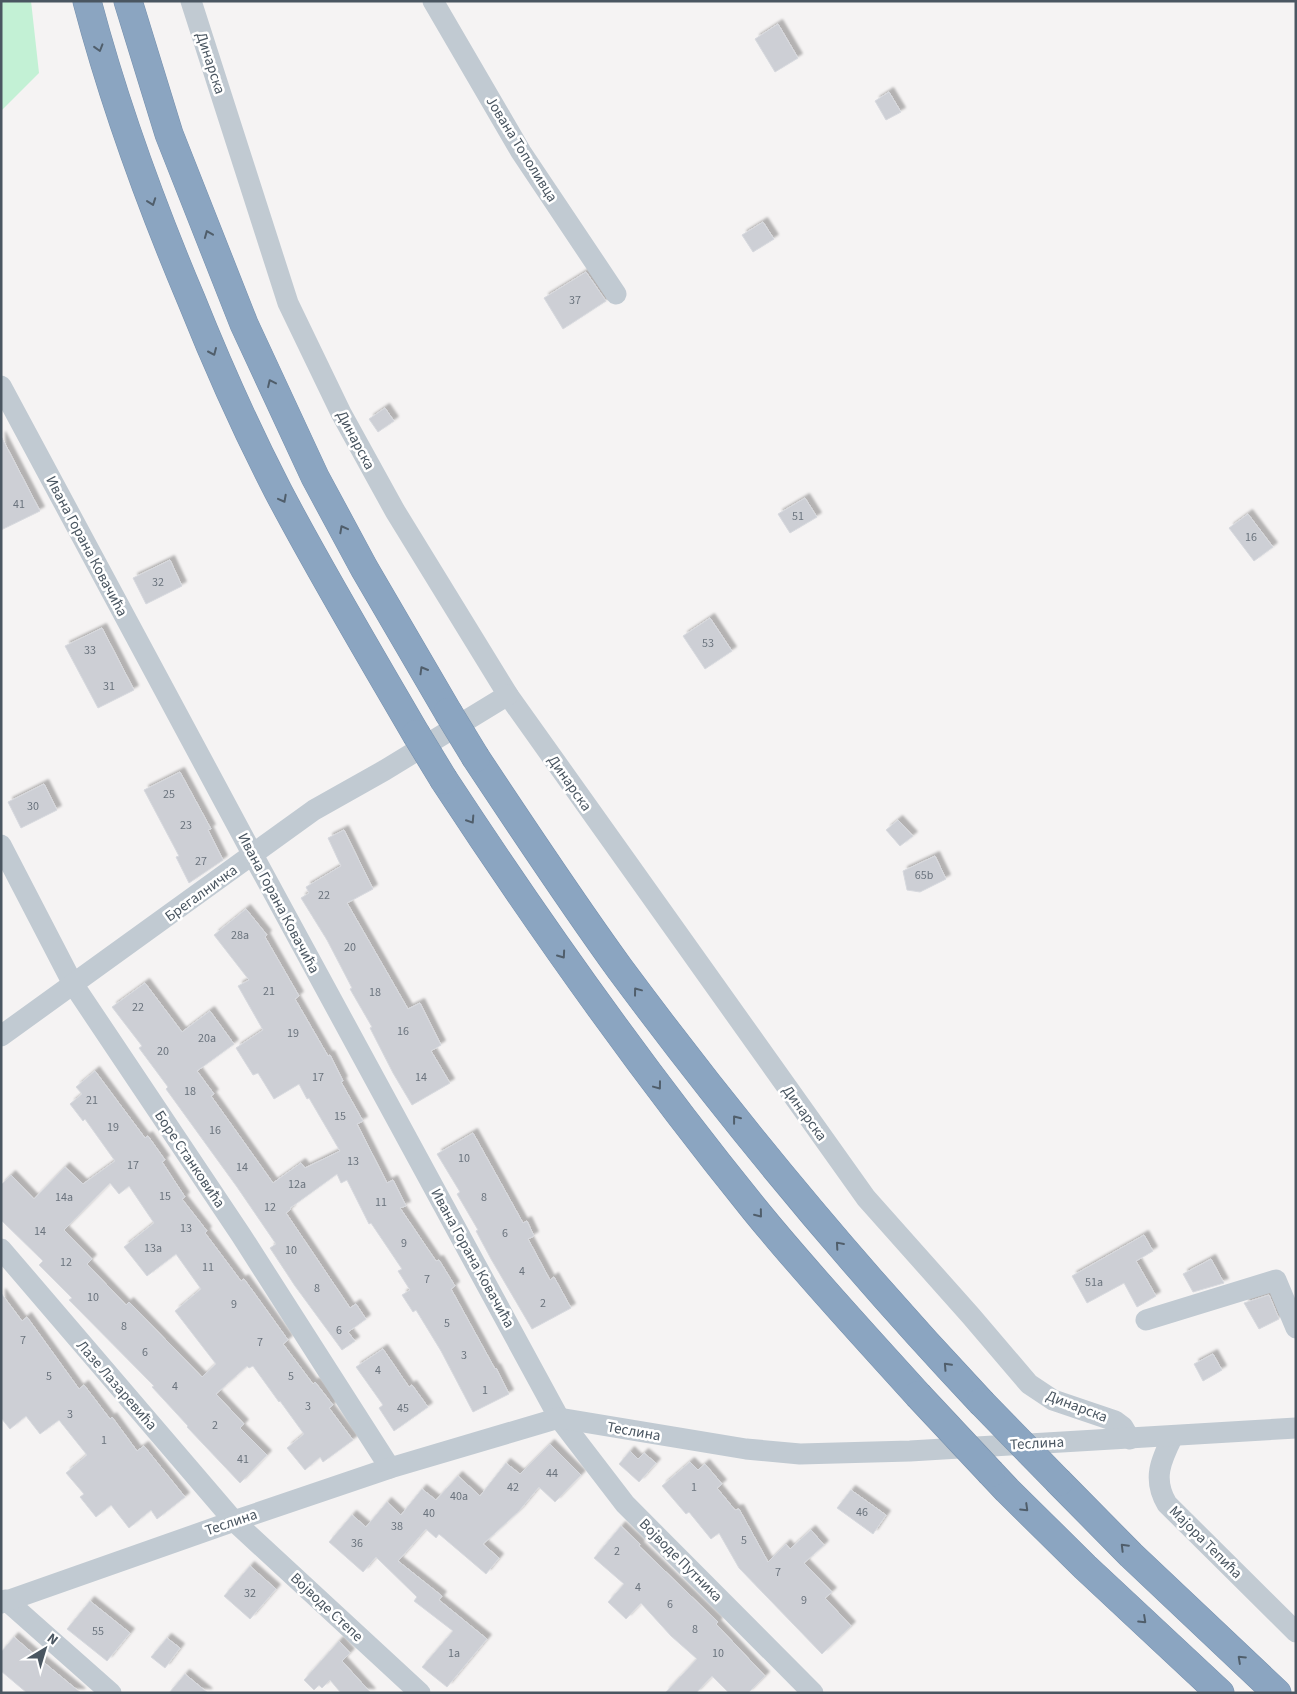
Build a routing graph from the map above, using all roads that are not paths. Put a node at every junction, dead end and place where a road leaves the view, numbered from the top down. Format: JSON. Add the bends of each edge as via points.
{"nodes":[{"id":1,"x":86,"y":1,"type":"edge"},
{"id":2,"x":128,"y":1,"type":"edge"},
{"id":3,"x":191,"y":1,"type":"edge"},
{"id":4,"x":433,"y":1,"type":"edge"},
{"id":5,"x":616,"y":294,"type":"dead end"},
{"id":6,"x":1,"y":386,"type":"edge"},
{"id":7,"x":508,"y":695,"type":"junction"},
{"id":8,"x":1,"y":845,"type":"edge"},
{"id":9,"x":253,"y":855,"type":"junction"},
{"id":10,"x":73,"y":984,"type":"junction"},
{"id":11,"x":1,"y":1036,"type":"edge"},
{"id":12,"x":1,"y":1249,"type":"edge"},
{"id":13,"x":1146,"y":1320,"type":"dead end"},
{"id":14,"x":1296,"y":1328,"type":"edge"},
{"id":15,"x":559,"y":1418,"type":"junction"},
{"id":16,"x":1296,"y":1428,"type":"edge"},
{"id":17,"x":1173,"y":1436,"type":"junction"},
{"id":18,"x":1130,"y":1439,"type":"junction"},
{"id":19,"x":390,"y":1468,"type":"junction"},
{"id":20,"x":234,"y":1520,"type":"junction"},
{"id":21,"x":4,"y":1602,"type":"edge"},
{"id":22,"x":1296,"y":1632,"type":"edge"},
{"id":23,"x":111,"y":1693,"type":"edge"},
{"id":24,"x":420,"y":1693,"type":"edge"},
{"id":25,"x":813,"y":1693,"type":"edge"},
{"id":26,"x":1220,"y":1693,"type":"edge"},
{"id":27,"x":1277,"y":1693,"type":"edge"}],
"edges":[{"from":1,"to":26,"type":"highway","one_way":true,"bridge":true,"via":[[110,83],[152,203],[252,440],[306,543],[416,734],[531,910],[613,1026],[796,1260],[1007,1490]]},
{"from":27,"to":2,"type":"highway","one_way":true,"bridge":true,"via":[[1058,1482],[837,1243],[757,1146],[621,969],[546,864],[448,712],[315,477],[244,324],[169,134]]},
{"from":3,"to":7,"type":"street","name":"Динарска","via":[[288,303],[341,413],[395,511]]},
{"from":4,"to":5,"type":"street","name":"Јована Тополивца","via":[[521,152]]},
{"from":6,"to":9,"type":"street","name":"Ивана Горана Ковачића"},
{"from":7,"to":9,"type":"street","name":"Брегалничка","via":[[314,810]]},
{"from":7,"to":18,"type":"street","name":"Динарска","via":[[866,1198],[1029,1384],[1053,1400],[1115,1421]]},
{"from":8,"to":10,"type":"street","name":"Боре Станковића"},
{"from":9,"to":10,"type":"street","name":"Брегалничка"},
{"from":9,"to":15,"type":"street","name":"Ивана Горана Ковачића"},
{"from":10,"to":11,"type":"street","name":"Брегалничка"},
{"from":10,"to":19,"type":"street","name":"Боре Станковића","via":[[241,1235]]},
{"from":12,"to":20,"type":"street","name":"Лазе Лазаревића"},
{"from":13,"to":14,"type":"street","via":[[1276,1280]]},
{"from":15,"to":18,"type":"street","name":"Теслина","via":[[746,1449],[800,1454]]},
{"from":15,"to":19,"type":"street","name":"Теслина"},
{"from":15,"to":25,"type":"street","name":"Војводе Путника","via":[[625,1504]]},
{"from":16,"to":17,"type":"street","name":"Теслина"},
{"from":17,"to":18,"type":"street","name":"Теслина"},
{"from":17,"to":22,"type":"street","name":"Мајора Тепића","via":[[1158,1482],[1167,1504]]},
{"from":19,"to":20,"type":"street","name":"Теслина"},
{"from":20,"to":21,"type":"street","name":"Теслина"},
{"from":20,"to":24,"type":"street","name":"Војводе Степе"},
{"from":21,"to":23,"type":"street"}]}
